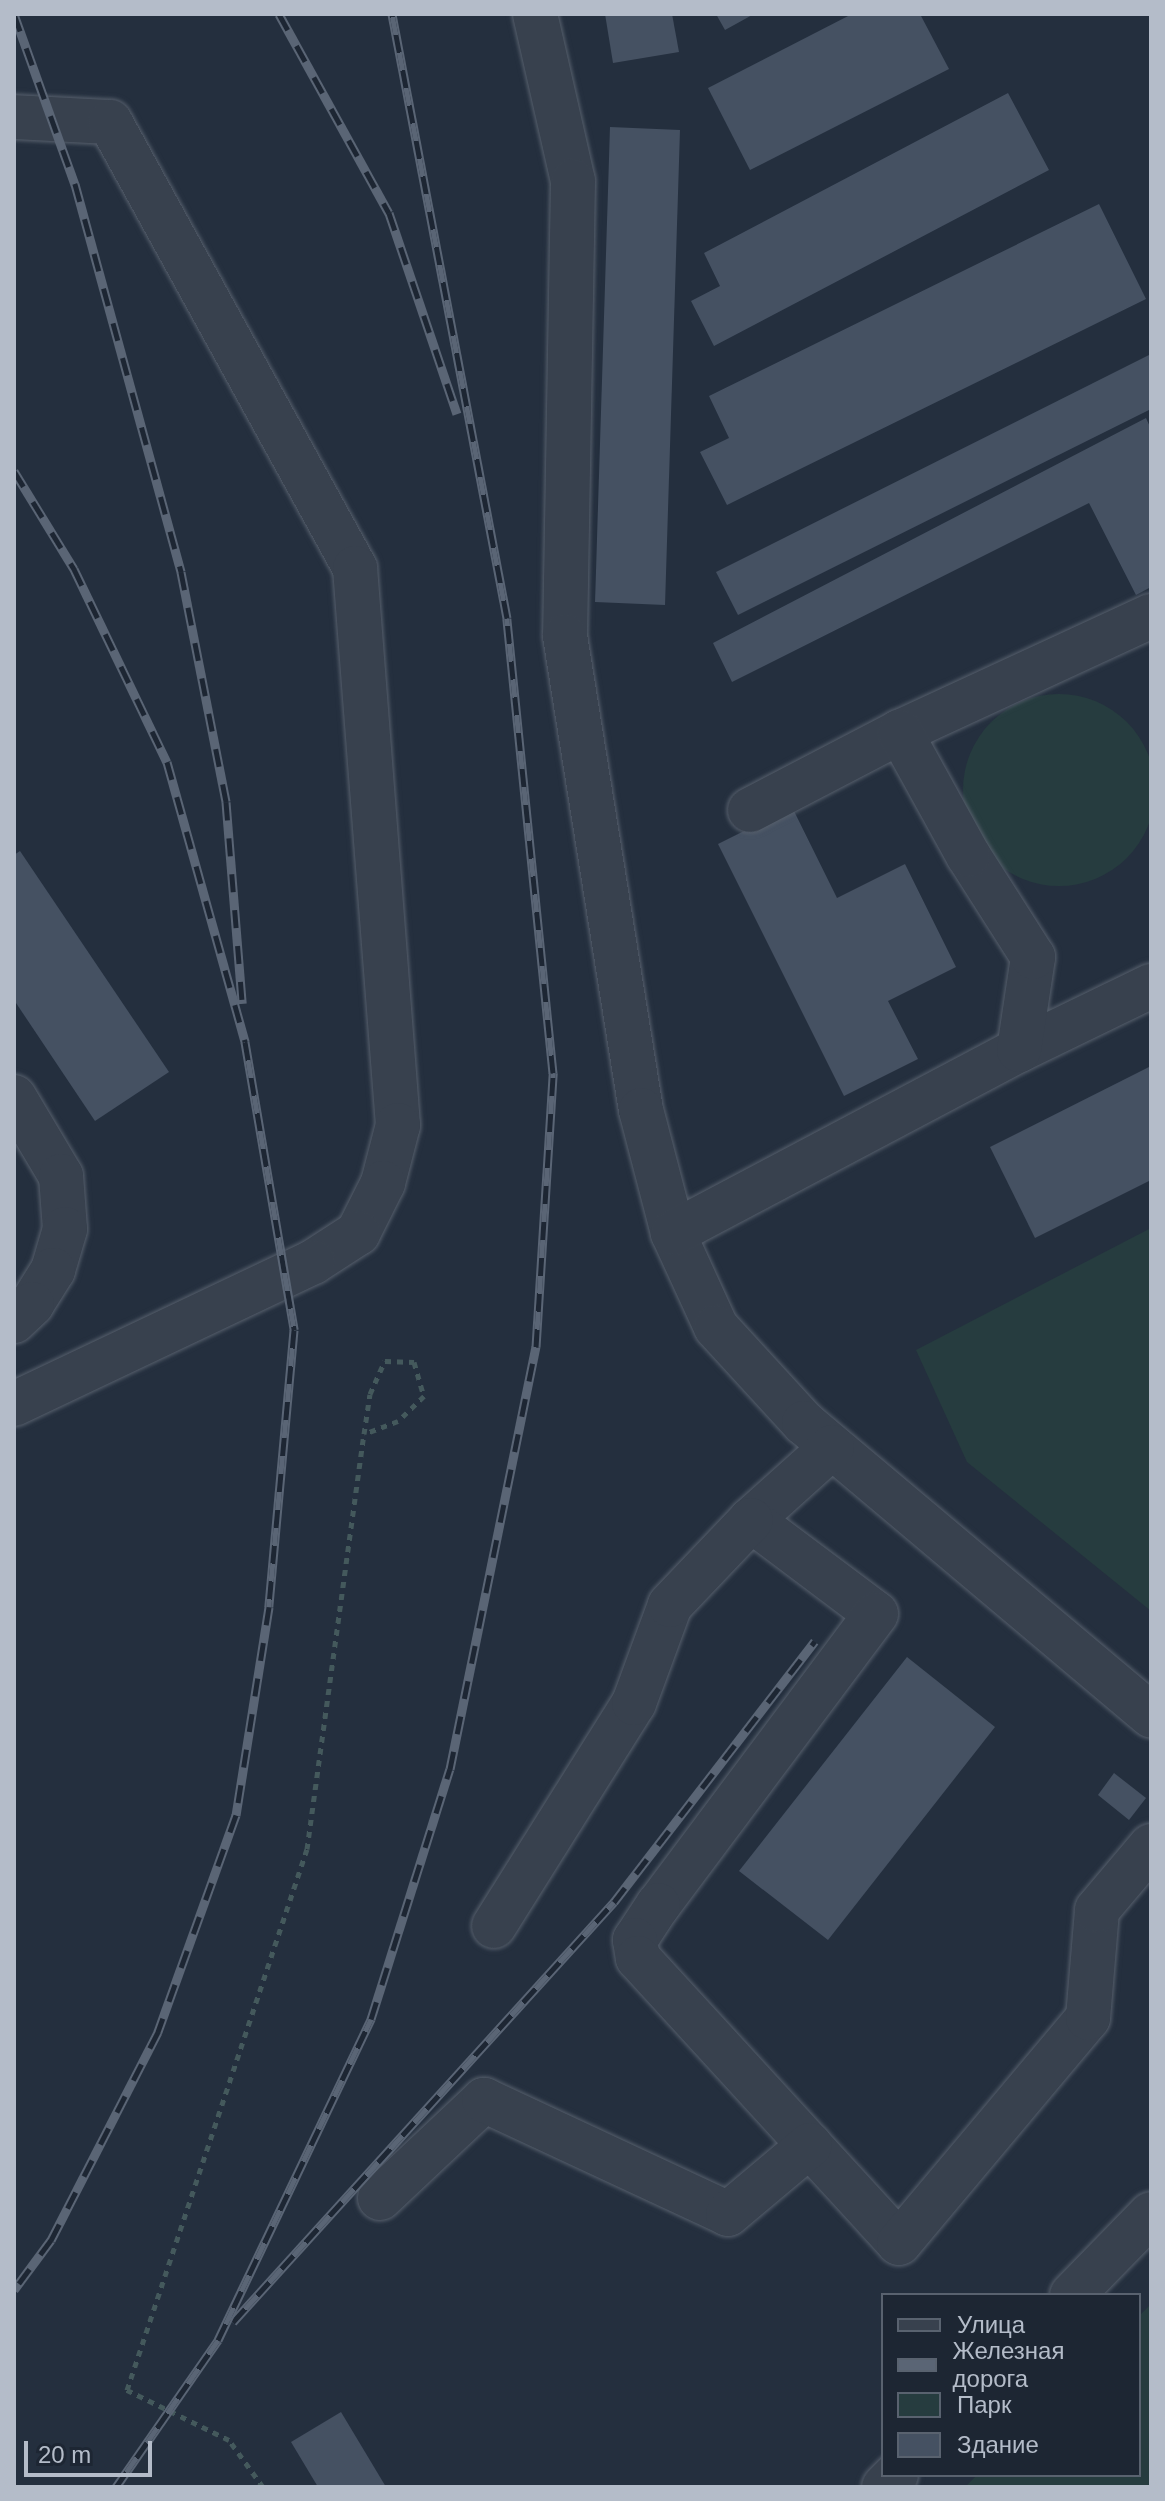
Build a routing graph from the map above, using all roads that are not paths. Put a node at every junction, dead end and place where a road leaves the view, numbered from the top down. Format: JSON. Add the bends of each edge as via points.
{"nodes":[{"id":1,"x":535,"y":14,"type":"edge"},
{"id":2,"x":14,"y":117,"type":"edge"},
{"id":3,"x":1151,"y":616,"type":"edge"},
{"id":4,"x":900,"y":732,"type":"junction"},
{"id":5,"x":750,"y":810,"type":"dead end"},
{"id":6,"x":1151,"y":986,"type":"edge"},
{"id":7,"x":1019,"y":1050,"type":"junction"},
{"id":8,"x":14,"y":1097,"type":"edge"},
{"id":9,"x":673,"y":1233,"type":"junction"},
{"id":10,"x":14,"y":1321,"type":"edge"},
{"id":11,"x":14,"y":1404,"type":"edge"},
{"id":12,"x":832,"y":1447,"type":"junction"},
{"id":13,"x":751,"y":1520,"type":"junction"},
{"id":14,"x":1151,"y":1715,"type":"edge"},
{"id":15,"x":1151,"y":1846,"type":"edge"},
{"id":16,"x":494,"y":1926,"type":"dead end"},
{"id":17,"x":810,"y":2145,"type":"junction"},
{"id":18,"x":380,"y":2198,"type":"dead end"},
{"id":19,"x":1151,"y":2214,"type":"edge"},
{"id":20,"x":1074,"y":2293,"type":"edge"}],
"edges":[{"from":1,"to":9,"type":"street","via":[[573,181],[565,636],[641,1110]]},
{"from":2,"to":11,"type":"street","via":[[110,122],[355,568],[398,1125],[383,1183],[358,1233],[313,1262]]},
{"from":3,"to":4,"type":"street"},
{"from":4,"to":5,"type":"street"},
{"from":4,"to":7,"type":"street","via":[[968,855],[1033,957]]},
{"from":6,"to":7,"type":"street"},
{"from":7,"to":9,"type":"street"},
{"from":8,"to":10,"type":"street","via":[[61,1176],[65,1229],[53,1270]]},
{"from":9,"to":12,"type":"street","via":[[716,1327]]},
{"from":12,"to":13,"type":"street"},
{"from":12,"to":14,"type":"street"},
{"from":13,"to":16,"type":"street","via":[[670,1605],[634,1703]]},
{"from":13,"to":17,"type":"street","via":[[876,1614],[635,1940],[638,1958]]},
{"from":15,"to":17,"type":"street","via":[[1097,1910],[1088,2018],[899,2243]]},
{"from":17,"to":18,"type":"street","via":[[728,2214],[484,2100]]},
{"from":19,"to":20,"type":"street"}]}
